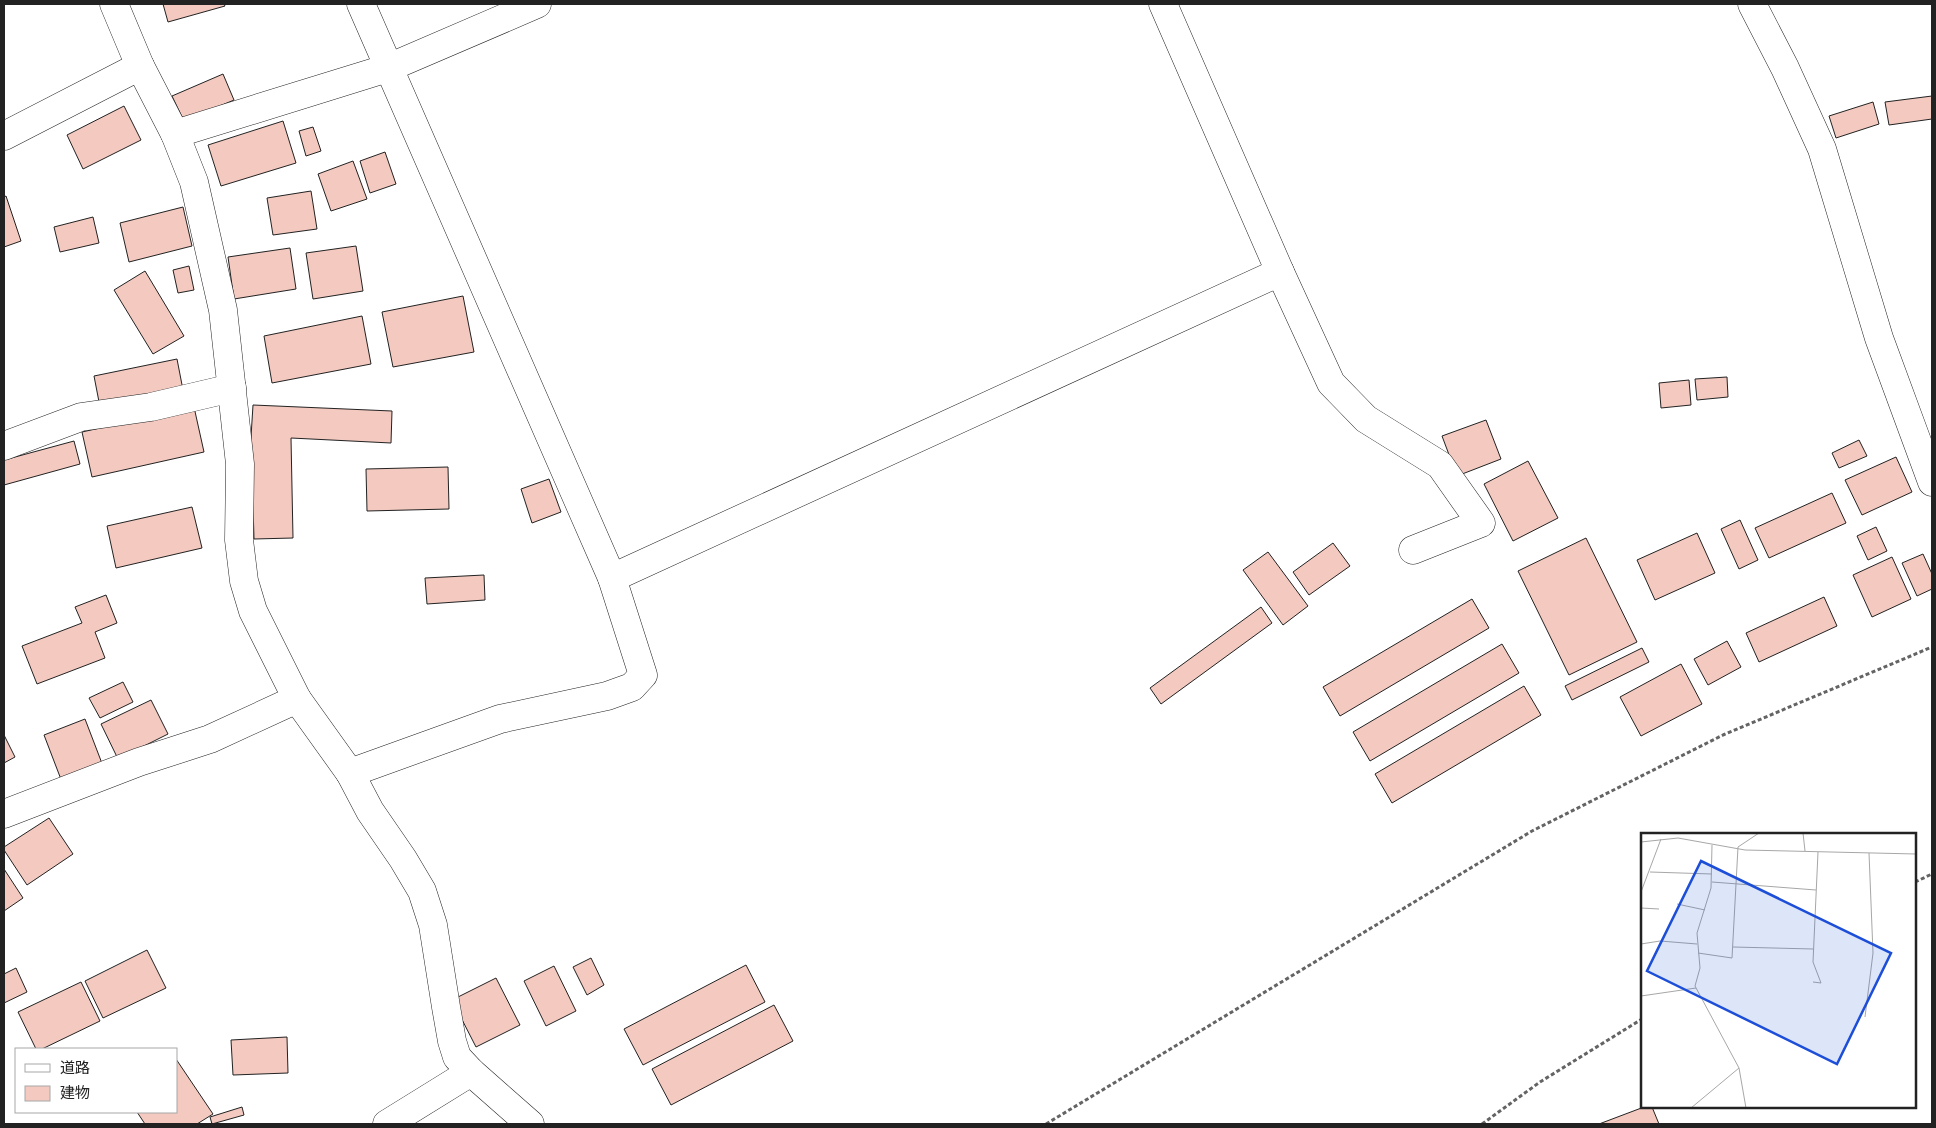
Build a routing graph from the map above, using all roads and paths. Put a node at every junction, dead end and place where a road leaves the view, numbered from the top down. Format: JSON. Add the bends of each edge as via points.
{"nodes":[{"id":1,"x":114,"y":4,"type":"edge"},
{"id":2,"x":361,"y":4,"type":"edge"},
{"id":3,"x":536,"y":4,"type":"edge"},
{"id":4,"x":1163,"y":4,"type":"edge"},
{"id":5,"x":1752,"y":4,"type":"edge"},
{"id":6,"x":140,"y":66,"type":"junction"},
{"id":7,"x":388,"y":68,"type":"junction"},
{"id":8,"x":175,"y":134,"type":"junction"},
{"id":9,"x":4,"y":136,"type":"edge"},
{"id":10,"x":1280,"y":272,"type":"junction"},
{"id":11,"x":232,"y":388,"type":"junction"},
{"id":12,"x":4,"y":446,"type":"edge"},
{"id":13,"x":1932,"y":482,"type":"edge"},
{"id":14,"x":1413,"y":550,"type":"dead end"},
{"id":15,"x":612,"y":578,"type":"junction"},
{"id":16,"x":1932,"y":647,"type":"edge"},
{"id":17,"x":298,"y":699,"type":"junction"},
{"id":18,"x":350,"y":773,"type":"junction"},
{"id":19,"x":4,"y":814,"type":"edge"},
{"id":20,"x":1932,"y":874,"type":"edge"},
{"id":21,"x":1916,"y":882,"type":"edge"},
{"id":22,"x":1641,"y":1020,"type":"edge"},
{"id":23,"x":471,"y":1072,"type":"junction"},
{"id":24,"x":387,"y":1124,"type":"edge"},
{"id":25,"x":530,"y":1124,"type":"edge"},
{"id":26,"x":1046,"y":1124,"type":"edge"},
{"id":27,"x":1482,"y":1124,"type":"edge"}],
"edges":[{"from":1,"to":6,"type":"street"},
{"from":2,"to":7,"type":"street"},
{"from":3,"to":7,"type":"street"},
{"from":4,"to":10,"type":"street"},
{"from":5,"to":13,"type":"street","via":[[1822,149],[1879,338]]},
{"from":6,"to":8,"type":"street"},
{"from":6,"to":9,"type":"street"},
{"from":7,"to":8,"type":"street"},
{"from":7,"to":15,"type":"street"},
{"from":8,"to":11,"type":"street","via":[[194,182],[223,310]]},
{"from":10,"to":14,"type":"street","via":[[1331,384],[1366,419],[1440,465],[1481,523]]},
{"from":10,"to":15,"type":"street"},
{"from":11,"to":12,"type":"street","via":[[151,407],[82,417]]},
{"from":11,"to":17,"type":"street","via":[[240,464],[239,540],[244,581],[253,611]]},
{"from":15,"to":18,"type":"street","via":[[643,675],[632,687],[607,696],[500,719]]},
{"from":16,"to":26,"type":"path","via":[[1723,735],[1532,831]]},
{"from":17,"to":18,"type":"street"},
{"from":17,"to":19,"type":"street","via":[[210,739],[139,762]]},
{"from":18,"to":23,"type":"street","via":[[370,811],[422,891],[433,925],[452,1041],[457,1057]]},
{"from":20,"to":21,"type":"path"},
{"from":22,"to":27,"type":"path","via":[[1540,1082]]},
{"from":23,"to":24,"type":"street"},
{"from":23,"to":25,"type":"street"}]}
